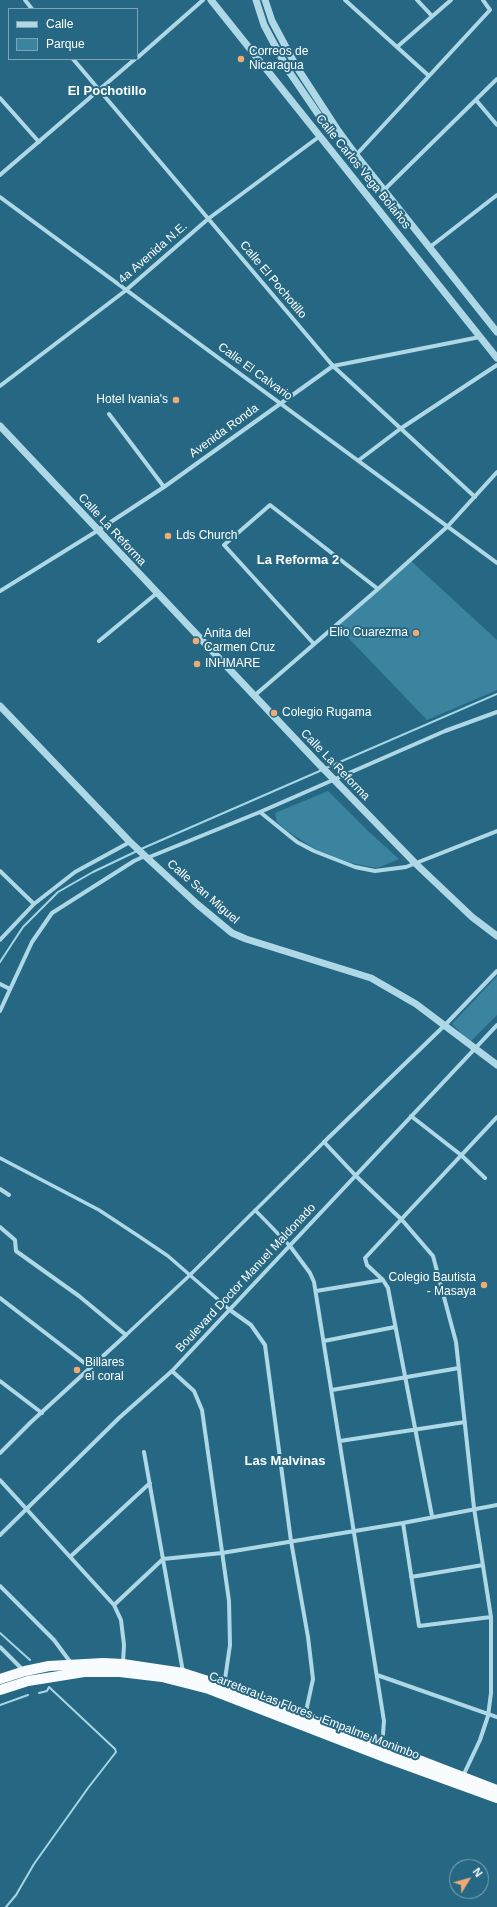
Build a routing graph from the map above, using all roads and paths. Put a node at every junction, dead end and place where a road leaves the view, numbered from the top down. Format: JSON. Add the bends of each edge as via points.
{"nodes":[{"id":1,"x":25,"y":0,"type":"edge"},
{"id":2,"x":203,"y":0,"type":"edge"},
{"id":3,"x":211,"y":0,"type":"edge"},
{"id":4,"x":256,"y":0,"type":"edge"},
{"id":5,"x":265,"y":0,"type":"edge"},
{"id":6,"x":345,"y":0,"type":"edge"},
{"id":7,"x":417,"y":0,"type":"edge"},
{"id":8,"x":450,"y":0,"type":"edge"},
{"id":9,"x":482,"y":0,"type":"edge"},
{"id":10,"x":31,"y":8,"type":"edge"},
{"id":11,"x":432,"y":16,"type":"junction"},
{"id":12,"x":397,"y":47,"type":"junction"},
{"id":13,"x":138,"y":56,"type":"edge"},
{"id":14,"x":74,"y":60,"type":"edge"},
{"id":15,"x":134,"y":60,"type":"edge"},
{"id":16,"x":429,"y":76,"type":"junction"},
{"id":17,"x":497,"y":79,"type":"edge"},
{"id":18,"x":99,"y":91,"type":"junction"},
{"id":19,"x":0,"y":98,"type":"edge"},
{"id":20,"x":476,"y":100,"type":"junction"},
{"id":21,"x":497,"y":125,"type":"edge"},
{"id":22,"x":334,"y":131,"type":"junction"},
{"id":23,"x":321,"y":138,"type":"junction"},
{"id":24,"x":39,"y":142,"type":"junction"},
{"id":25,"x":356,"y":156,"type":"junction"},
{"id":26,"x":0,"y":175,"type":"edge"},
{"id":27,"x":384,"y":190,"type":"junction"},
{"id":28,"x":497,"y":195,"type":"edge"},
{"id":29,"x":0,"y":197,"type":"edge"},
{"id":30,"x":208,"y":219,"type":"junction"},
{"id":31,"x":430,"y":247,"type":"junction"},
{"id":32,"x":125,"y":291,"type":"junction"},
{"id":33,"x":497,"y":332,"type":"edge"},
{"id":34,"x":480,"y":337,"type":"junction"},
{"id":35,"x":494,"y":349,"type":"edge"},
{"id":36,"x":497,"y":358,"type":"edge"},
{"id":37,"x":497,"y":365,"type":"edge"},
{"id":38,"x":333,"y":366,"type":"junction"},
{"id":39,"x":0,"y":386,"type":"edge"},
{"id":40,"x":281,"y":402,"type":"junction"},
{"id":41,"x":109,"y":414,"type":"dead end"},
{"id":42,"x":0,"y":426,"type":"edge"},
{"id":43,"x":400,"y":429,"type":"junction"},
{"id":44,"x":359,"y":460,"type":"junction"},
{"id":45,"x":497,"y":472,"type":"edge"},
{"id":46,"x":164,"y":486,"type":"junction"},
{"id":47,"x":474,"y":497,"type":"junction"},
{"id":48,"x":448,"y":526,"type":"junction"},
{"id":49,"x":97,"y":531,"type":"junction"},
{"id":50,"x":497,"y":563,"type":"edge"},
{"id":51,"x":378,"y":589,"type":"junction"},
{"id":52,"x":0,"y":591,"type":"edge"},
{"id":53,"x":157,"y":593,"type":"junction"},
{"id":54,"x":99,"y":641,"type":"dead end"},
{"id":55,"x":314,"y":644,"type":"junction"},
{"id":56,"x":254,"y":696,"type":"junction"},
{"id":57,"x":0,"y":706,"type":"edge"},
{"id":58,"x":497,"y":712,"type":"edge"},
{"id":59,"x":332,"y":778,"type":"junction"},
{"id":60,"x":260,"y":812,"type":"junction"},
{"id":61,"x":497,"y":831,"type":"edge"},
{"id":62,"x":132,"y":843,"type":"junction"},
{"id":63,"x":144,"y":856,"type":"junction"},
{"id":64,"x":415,"y":863,"type":"junction"},
{"id":65,"x":0,"y":871,"type":"edge"},
{"id":66,"x":34,"y":904,"type":"junction"},
{"id":67,"x":497,"y":936,"type":"edge"},
{"id":68,"x":0,"y":940,"type":"edge"},
{"id":69,"x":497,"y":971,"type":"edge"},
{"id":70,"x":0,"y":984,"type":"edge"},
{"id":71,"x":8,"y":988,"type":"junction"},
{"id":72,"x":0,"y":1011,"type":"edge"},
{"id":73,"x":445,"y":1025,"type":"junction"},
{"id":74,"x":497,"y":1025,"type":"edge"},
{"id":75,"x":474,"y":1048,"type":"junction"},
{"id":76,"x":497,"y":1065,"type":"edge"},
{"id":77,"x":411,"y":1116,"type":"junction"},
{"id":78,"x":497,"y":1117,"type":"edge"},
{"id":79,"x":324,"y":1142,"type":"junction"},
{"id":80,"x":461,"y":1156,"type":"junction"},
{"id":81,"x":0,"y":1158,"type":"edge"},
{"id":82,"x":356,"y":1176,"type":"junction"},
{"id":83,"x":484,"y":1178,"type":"dead end"},
{"id":84,"x":0,"y":1189,"type":"edge"},
{"id":85,"x":9,"y":1195,"type":"dead end"},
{"id":86,"x":255,"y":1210,"type":"junction"},
{"id":87,"x":402,"y":1220,"type":"junction"},
{"id":88,"x":0,"y":1227,"type":"edge"},
{"id":89,"x":290,"y":1246,"type":"junction"},
{"id":90,"x":190,"y":1275,"type":"junction"},
{"id":91,"x":383,"y":1280,"type":"junction"},
{"id":92,"x":316,"y":1291,"type":"junction"},
{"id":93,"x":0,"y":1298,"type":"edge"},
{"id":94,"x":230,"y":1310,"type":"junction"},
{"id":95,"x":395,"y":1327,"type":"junction"},
{"id":96,"x":126,"y":1335,"type":"junction"},
{"id":97,"x":324,"y":1341,"type":"junction"},
{"id":98,"x":91,"y":1368,"type":"junction"},
{"id":99,"x":459,"y":1368,"type":"junction"},
{"id":100,"x":172,"y":1371,"type":"junction"},
{"id":101,"x":405,"y":1377,"type":"junction"},
{"id":102,"x":0,"y":1381,"type":"edge"},
{"id":103,"x":332,"y":1390,"type":"junction"},
{"id":104,"x":42,"y":1412,"type":"junction"},
{"id":105,"x":465,"y":1422,"type":"junction"},
{"id":106,"x":414,"y":1429,"type":"junction"},
{"id":107,"x":340,"y":1441,"type":"junction"},
{"id":108,"x":144,"y":1452,"type":"dead end"},
{"id":109,"x":0,"y":1453,"type":"edge"},
{"id":110,"x":0,"y":1480,"type":"edge"},
{"id":111,"x":150,"y":1483,"type":"junction"},
{"id":112,"x":497,"y":1505,"type":"edge"},
{"id":113,"x":474,"y":1508,"type":"junction"},
{"id":114,"x":26,"y":1509,"type":"junction"},
{"id":115,"x":432,"y":1516,"type":"junction"},
{"id":116,"x":403,"y":1523,"type":"junction"},
{"id":117,"x":354,"y":1530,"type":"junction"},
{"id":118,"x":0,"y":1535,"type":"edge"},
{"id":119,"x":291,"y":1541,"type":"junction"},
{"id":120,"x":222,"y":1553,"type":"junction"},
{"id":121,"x":70,"y":1557,"type":"junction"},
{"id":122,"x":163,"y":1559,"type":"junction"},
{"id":123,"x":483,"y":1565,"type":"junction"},
{"id":124,"x":411,"y":1577,"type":"junction"},
{"id":125,"x":0,"y":1586,"type":"edge"},
{"id":126,"x":114,"y":1605,"type":"junction"},
{"id":127,"x":491,"y":1617,"type":"junction"},
{"id":128,"x":0,"y":1647,"type":"edge"},
{"id":129,"x":71,"y":1664,"type":"junction"},
{"id":130,"x":123,"y":1664,"type":"junction"},
{"id":131,"x":25,"y":1671,"type":"junction"},
{"id":132,"x":183,"y":1673,"type":"junction"},
{"id":133,"x":376,"y":1675,"type":"junction"},
{"id":134,"x":0,"y":1680,"type":"edge"},
{"id":135,"x":28,"y":1682,"type":"junction"},
{"id":136,"x":224,"y":1686,"type":"junction"},
{"id":137,"x":0,"y":1690,"type":"edge"},
{"id":138,"x":488,"y":1716,"type":"junction"},
{"id":139,"x":497,"y":1718,"type":"edge"},
{"id":140,"x":303,"y":1720,"type":"junction"},
{"id":141,"x":379,"y":1745,"type":"junction"},
{"id":142,"x":462,"y":1782,"type":"junction"},
{"id":143,"x":497,"y":1790,"type":"edge"},
{"id":144,"x":497,"y":1798,"type":"edge"}],
"edges":[{"from":1,"to":10,"type":"street"},
{"from":2,"to":13,"type":"street"},
{"from":3,"to":23,"type":"street","name":"Calle Carlos Vega Bolaños"},
{"from":4,"to":22,"type":"street","via":[[264,25],[288,70]]},
{"from":5,"to":22,"type":"street","via":[[272,21]]},
{"from":6,"to":12,"type":"street"},
{"from":7,"to":11,"type":"street"},
{"from":8,"to":11,"type":"street"},
{"from":9,"to":16,"type":"street","via":[[490,10]]},
{"from":11,"to":12,"type":"street"},
{"from":12,"to":16,"type":"street"},
{"from":14,"to":18,"type":"street","name":"Calle El Pochotillo"},
{"from":15,"to":18,"type":"street"},
{"from":16,"to":25,"type":"street"},
{"from":17,"to":20,"type":"street"},
{"from":18,"to":24,"type":"street"},
{"from":18,"to":30,"type":"street","name":"Calle El Pochotillo"},
{"from":19,"to":24,"type":"street"},
{"from":20,"to":21,"type":"street"},
{"from":20,"to":27,"type":"street"},
{"from":22,"to":23,"type":"street"},
{"from":22,"to":25,"type":"street","name":"Calle Carlos Vega Bolaños"},
{"from":23,"to":30,"type":"street","name":"4a Avenida N.E."},
{"from":23,"to":34,"type":"street","name":"Calle Carlos Vega Bolaños"},
{"from":24,"to":26,"type":"street"},
{"from":25,"to":27,"type":"street","name":"Calle Carlos Vega Bolaños"},
{"from":27,"to":31,"type":"street","name":"Calle Carlos Vega Bolaños"},
{"from":28,"to":31,"type":"street"},
{"from":29,"to":32,"type":"street","name":"Calle El Calvario"},
{"from":30,"to":32,"type":"street","name":"4a Avenida N.E."},
{"from":30,"to":38,"type":"street","name":"Calle El Pochotillo"},
{"from":31,"to":33,"type":"street","name":"Calle Carlos Vega Bolaños"},
{"from":32,"to":39,"type":"street","name":"4a Avenida N.E."},
{"from":32,"to":40,"type":"street","name":"Calle El Calvario"},
{"from":34,"to":35,"type":"street","name":"Calle Carlos Vega Bolaños"},
{"from":34,"to":38,"type":"street","name":"Avenida Ronda"},
{"from":35,"to":36,"type":"street","name":"Calle Carlos Vega Bolaños"},
{"from":37,"to":43,"type":"street"},
{"from":38,"to":40,"type":"street","name":"Avenida Ronda"},
{"from":38,"to":43,"type":"street","name":"Calle El Pochotillo"},
{"from":40,"to":44,"type":"street","name":"Calle El Calvario"},
{"from":40,"to":46,"type":"street","name":"Avenida Ronda"},
{"from":41,"to":46,"type":"street"},
{"from":42,"to":49,"type":"street","name":"Calle La Reforma"},
{"from":43,"to":44,"type":"street"},
{"from":43,"to":47,"type":"street","name":"Calle El Pochotillo"},
{"from":44,"to":48,"type":"street","name":"Calle El Calvario"},
{"from":45,"to":47,"type":"street"},
{"from":46,"to":49,"type":"street","name":"Avenida Ronda"},
{"from":47,"to":48,"type":"street"},
{"from":48,"to":50,"type":"street","name":"Calle El Calvario"},
{"from":48,"to":51,"type":"street"},
{"from":49,"to":52,"type":"street","name":"Avenida Ronda"},
{"from":49,"to":53,"type":"street","name":"Calle La Reforma"},
{"from":51,"to":55,"type":"street"},
{"from":51,"to":55,"type":"street","via":[[270,505],[224,545]]},
{"from":53,"to":54,"type":"street"},
{"from":53,"to":56,"type":"street","name":"Calle La Reforma"},
{"from":55,"to":56,"type":"street"},
{"from":56,"to":59,"type":"street","name":"Calle La Reforma"},
{"from":57,"to":62,"type":"street","name":"Calle San Miguel"},
{"from":58,"to":59,"type":"street"},
{"from":59,"to":60,"type":"street"},
{"from":59,"to":64,"type":"street","name":"Calle La Reforma"},
{"from":60,"to":63,"type":"street"},
{"from":60,"to":64,"type":"street","via":[[297,842],[355,867],[375,871],[397,869]]},
{"from":61,"to":64,"type":"street"},
{"from":62,"to":63,"type":"street","name":"Calle San Miguel"},
{"from":62,"to":66,"type":"street","via":[[75,872]]},
{"from":63,"to":71,"type":"street","via":[[52,913],[32,942]]},
{"from":63,"to":73,"type":"street","name":"Calle San Miguel","via":[[232,933],[371,978],[391,988]]},
{"from":64,"to":67,"type":"street","name":"Calle La Reforma","via":[[472,917]]},
{"from":65,"to":66,"type":"street"},
{"from":66,"to":68,"type":"street"},
{"from":69,"to":73,"type":"street"},
{"from":70,"to":71,"type":"street"},
{"from":71,"to":72,"type":"street"},
{"from":73,"to":75,"type":"street","name":"Calle San Miguel"},
{"from":73,"to":79,"type":"street"},
{"from":74,"to":75,"type":"street","name":"Boulevard Doctor Manuel Maldonado"},
{"from":75,"to":76,"type":"street","name":"Calle San Miguel"},
{"from":75,"to":77,"type":"street","name":"Boulevard Doctor Manuel Maldonado"},
{"from":77,"to":80,"type":"street"},
{"from":77,"to":82,"type":"street","name":"Boulevard Doctor Manuel Maldonado"},
{"from":78,"to":80,"type":"street"},
{"from":79,"to":82,"type":"street"},
{"from":79,"to":86,"type":"street"},
{"from":80,"to":83,"type":"street"},
{"from":80,"to":87,"type":"street"},
{"from":81,"to":90,"type":"street","via":[[98,1210],[168,1256]]},
{"from":82,"to":87,"type":"street"},
{"from":82,"to":89,"type":"street","name":"Boulevard Doctor Manuel Maldonado"},
{"from":84,"to":85,"type":"street"},
{"from":86,"to":89,"type":"street"},
{"from":86,"to":90,"type":"street"},
{"from":87,"to":91,"type":"street","via":[[365,1258],[367,1265]]},
{"from":87,"to":99,"type":"street","via":[[433,1256],[456,1342]]},
{"from":88,"to":96,"type":"street","via":[[15,1240],[16,1251],[79,1296]]},
{"from":89,"to":92,"type":"street","via":[[310,1273]]},
{"from":89,"to":94,"type":"street","name":"Boulevard Doctor Manuel Maldonado"},
{"from":90,"to":94,"type":"street"},
{"from":90,"to":96,"type":"street"},
{"from":91,"to":92,"type":"street"},
{"from":91,"to":95,"type":"street","via":[[388,1288]]},
{"from":92,"to":97,"type":"street"},
{"from":93,"to":98,"type":"street"},
{"from":94,"to":100,"type":"street","name":"Boulevard Doctor Manuel Maldonado"},
{"from":94,"to":119,"type":"street","via":[[251,1325],[265,1345]]},
{"from":95,"to":97,"type":"street"},
{"from":95,"to":101,"type":"street"},
{"from":96,"to":98,"type":"street"},
{"from":97,"to":103,"type":"street"},
{"from":98,"to":104,"type":"street"},
{"from":99,"to":101,"type":"street"},
{"from":99,"to":105,"type":"street"},
{"from":100,"to":114,"type":"street","name":"Boulevard Doctor Manuel Maldonado","via":[[119,1418]]},
{"from":100,"to":120,"type":"street","via":[[194,1392],[202,1410]]},
{"from":101,"to":103,"type":"street"},
{"from":101,"to":106,"type":"street"},
{"from":102,"to":104,"type":"street"},
{"from":103,"to":107,"type":"street"},
{"from":104,"to":109,"type":"street"},
{"from":105,"to":106,"type":"street"},
{"from":105,"to":113,"type":"street"},
{"from":106,"to":107,"type":"street"},
{"from":106,"to":115,"type":"street"},
{"from":107,"to":117,"type":"street"},
{"from":108,"to":111,"type":"street"},
{"from":110,"to":114,"type":"street"},
{"from":111,"to":121,"type":"street"},
{"from":111,"to":122,"type":"street"},
{"from":112,"to":113,"type":"street"},
{"from":113,"to":115,"type":"street"},
{"from":113,"to":123,"type":"street"},
{"from":114,"to":118,"type":"street","name":"Boulevard Doctor Manuel Maldonado"},
{"from":114,"to":121,"type":"street"},
{"from":115,"to":116,"type":"street"},
{"from":116,"to":117,"type":"street"},
{"from":116,"to":124,"type":"street"},
{"from":117,"to":119,"type":"street"},
{"from":117,"to":133,"type":"street"},
{"from":119,"to":120,"type":"street"},
{"from":119,"to":140,"type":"street","via":[[313,1679]]},
{"from":120,"to":122,"type":"street"},
{"from":120,"to":136,"type":"street","via":[[229,1601],[230,1645]]},
{"from":121,"to":126,"type":"street"},
{"from":122,"to":126,"type":"street"},
{"from":122,"to":132,"type":"street"},
{"from":123,"to":124,"type":"street"},
{"from":123,"to":127,"type":"street"},
{"from":124,"to":127,"type":"street","via":[[419,1626]]},
{"from":125,"to":129,"type":"street","via":[[54,1640]]},
{"from":126,"to":130,"type":"street","via":[[121,1620]]},
{"from":127,"to":138,"type":"street","via":[[491,1693]]},
{"from":128,"to":131,"type":"street"},
{"from":129,"to":130,"type":"highway","name":"Carretera Las Flores - Empalme Monimbo"},
{"from":129,"to":131,"type":"highway","name":"Carretera Las Flores - Empalme Monimbo"},
{"from":130,"to":132,"type":"highway","name":"Carretera Las Flores - Empalme Monimbo"},
{"from":131,"to":134,"type":"highway","name":"Carretera Las Flores - Empalme Monimbo"},
{"from":131,"to":135,"type":"street"},
{"from":132,"to":136,"type":"highway","name":"Carretera Las Flores - Empalme Monimbo"},
{"from":133,"to":138,"type":"street"},
{"from":133,"to":141,"type":"street","via":[[384,1721],[384,1734]]},
{"from":135,"to":137,"type":"highway","name":"Carretera Las Flores - Empalme Monimbo"},
{"from":135,"to":140,"type":"highway","name":"Carretera Las Flores - Empalme Monimbo","via":[[84,1672],[108,1671],[148,1675],[210,1689]]},
{"from":136,"to":140,"type":"highway","name":"Carretera Las Flores - Empalme Monimbo"},
{"from":138,"to":139,"type":"street"},
{"from":138,"to":142,"type":"street"},
{"from":140,"to":141,"type":"highway","name":"Carretera Las Flores - Empalme Monimbo"},
{"from":140,"to":142,"type":"highway","name":"Carretera Las Flores - Empalme Monimbo"},
{"from":141,"to":142,"type":"highway","name":"Carretera Las Flores - Empalme Monimbo"},
{"from":142,"to":143,"type":"highway","name":"Carretera Las Flores - Empalme Monimbo"},
{"from":142,"to":144,"type":"highway","name":"Carretera Las Flores - Empalme Monimbo"}]}
